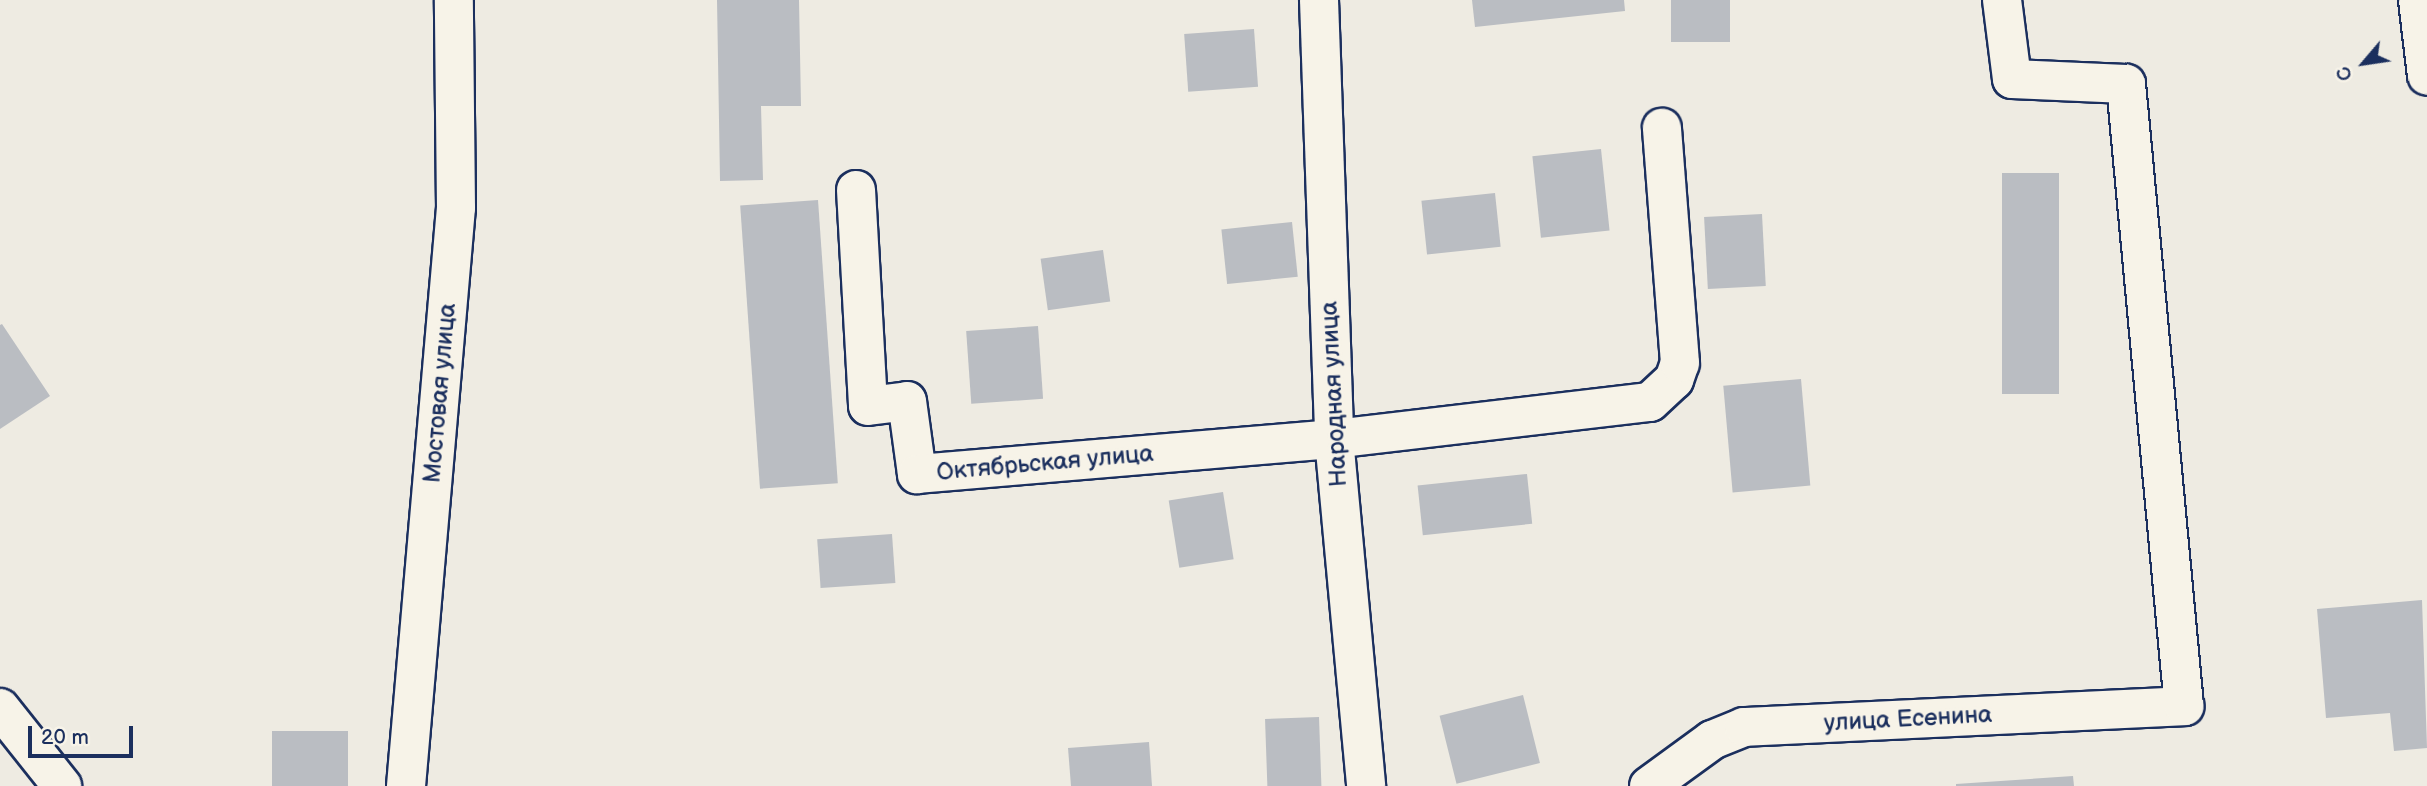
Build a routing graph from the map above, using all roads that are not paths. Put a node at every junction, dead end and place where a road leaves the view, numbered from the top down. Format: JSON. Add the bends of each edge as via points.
{"nodes":[{"id":1,"x":454,"y":0,"type":"edge"},
{"id":2,"x":1319,"y":0,"type":"edge"},
{"id":3,"x":2003,"y":0,"type":"edge"},
{"id":4,"x":2418,"y":0,"type":"edge"},
{"id":5,"x":2427,"y":75,"type":"edge"},
{"id":6,"x":1661,"y":128,"type":"dead end"},
{"id":7,"x":856,"y":190,"type":"dead end"},
{"id":8,"x":1334,"y":439,"type":"junction"},
{"id":9,"x":0,"y":708,"type":"edge"},
{"id":10,"x":62,"y":786,"type":"edge"},
{"id":11,"x":407,"y":786,"type":"edge"},
{"id":12,"x":1366,"y":786,"type":"edge"},
{"id":13,"x":1649,"y":786,"type":"edge"}],
"edges":[{"from":1,"to":11,"type":"street","name":"Мостовая улица","via":[[456,208]]},
{"from":2,"to":8,"type":"street","name":"Народная улица"},
{"from":3,"to":13,"type":"street","name":"улица Есенина","via":[[2012,79],[2126,84],[2184,706],[1744,727],[1712,740]]},
{"from":4,"to":5,"type":"street"},
{"from":6,"to":8,"type":"street","via":[[1681,363],[1663,393],[1634,407]]},
{"from":7,"to":8,"type":"street","name":"Октябрьская улица","via":[[868,406],[907,401],[917,474]]},
{"from":8,"to":12,"type":"street","name":"Народная улица"},
{"from":9,"to":10,"type":"street"}]}
